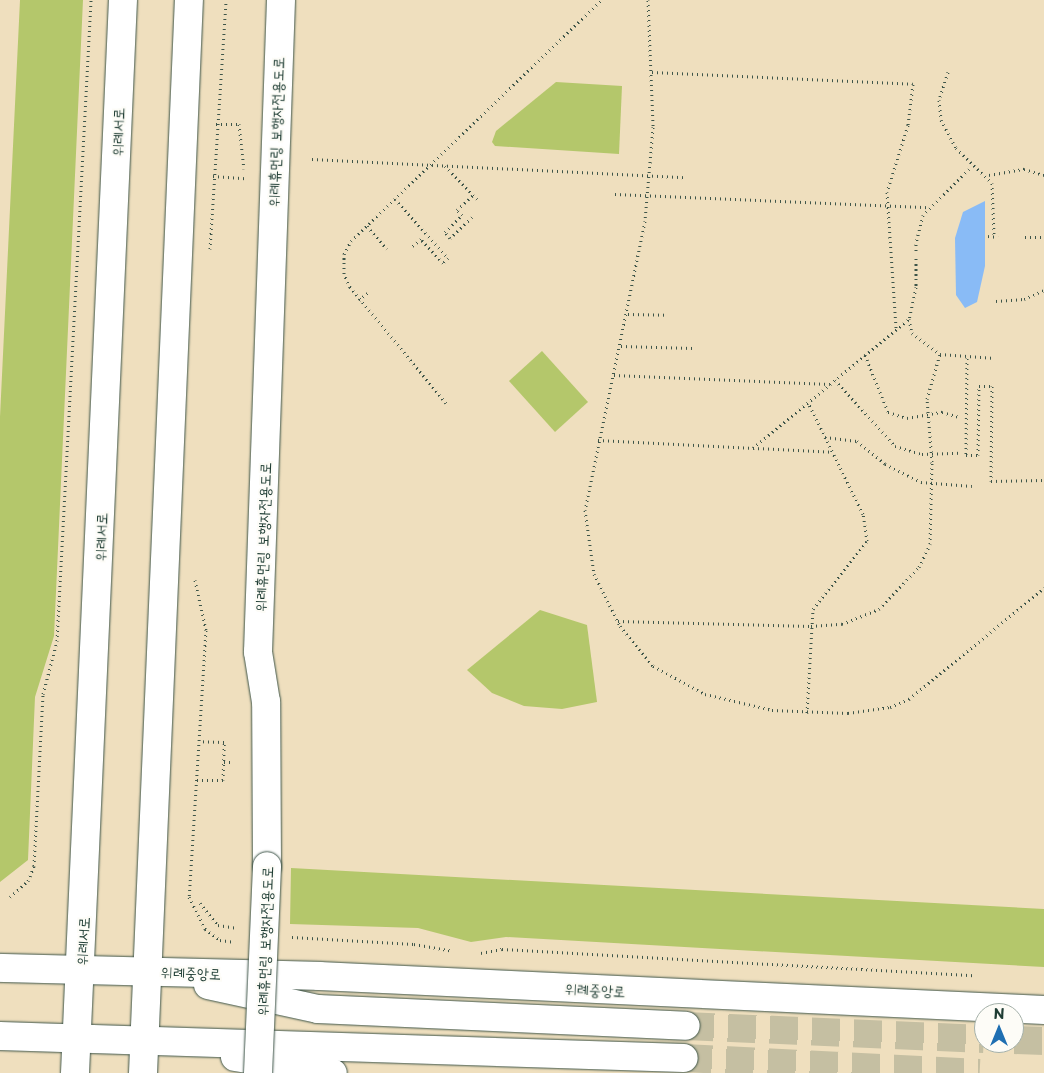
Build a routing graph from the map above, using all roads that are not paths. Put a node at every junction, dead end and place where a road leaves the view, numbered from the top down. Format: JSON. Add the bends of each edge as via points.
{"nodes":[{"id":1,"x":123,"y":0,"type":"edge"},
{"id":2,"x":189,"y":0,"type":"edge"},
{"id":3,"x":281,"y":0,"type":"edge"},
{"id":4,"x":0,"y":968,"type":"edge"},
{"id":5,"x":81,"y":971,"type":"junction"},
{"id":6,"x":147,"y":971,"type":"junction"},
{"id":7,"x":1044,"y":1010,"type":"edge"},
{"id":8,"x":686,"y":1026,"type":"tunnel mouth"},
{"id":9,"x":0,"y":1036,"type":"edge"},
{"id":10,"x":77,"y":1038,"type":"junction"},
{"id":11,"x":145,"y":1039,"type":"junction"},
{"id":12,"x":684,"y":1058,"type":"tunnel mouth"},
{"id":13,"x":75,"y":1073,"type":"edge"},
{"id":14,"x":143,"y":1073,"type":"edge"},
{"id":15,"x":258,"y":1073,"type":"edge"},
{"id":16,"x":333,"y":1073,"type":"edge"}],
"edges":[{"from":1,"to":5,"type":"main road","name":"위례서로"},
{"from":2,"to":6,"type":"main road"},
{"from":3,"to":15,"type":"main road","name":"위례휴먼링 보행자전용도로","bridge":true,"via":[[258,652],[266,702],[267,866]]},
{"from":4,"to":5,"type":"main road","name":"위례중앙로"},
{"from":5,"to":6,"type":"main road","name":"위례중앙로"},
{"from":5,"to":10,"type":"main road","name":"위례서로"},
{"from":6,"to":7,"type":"main road","name":"위례중앙로"},
{"from":6,"to":8,"type":"main road","name":"위례중앙로","via":[[318,1009]]},
{"from":6,"to":11,"type":"main road"},
{"from":9,"to":10,"type":"main road"},
{"from":10,"to":11,"type":"main road"},
{"from":10,"to":13,"type":"main road","name":"위례서로"},
{"from":11,"to":12,"type":"main road"},
{"from":11,"to":14,"type":"main road"},
{"from":11,"to":16,"type":"main road","via":[[305,1072]]}]}
